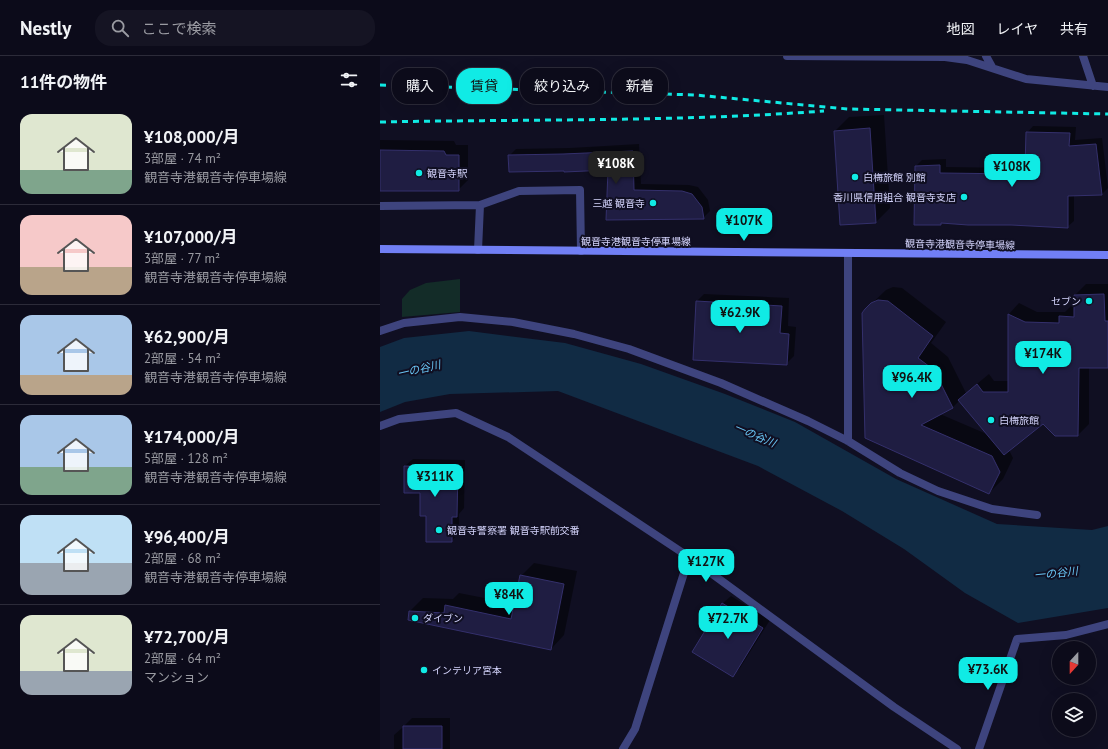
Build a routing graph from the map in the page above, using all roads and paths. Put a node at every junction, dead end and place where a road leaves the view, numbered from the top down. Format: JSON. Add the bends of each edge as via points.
{"nodes":[{"id":1,"x":787,"y":56,"type":"edge"},
{"id":2,"x":986,"y":56,"type":"edge"},
{"id":3,"x":1083,"y":56,"type":"edge"},
{"id":4,"x":992,"y":67,"type":"junction"},
{"id":5,"x":1093,"y":86,"type":"junction"},
{"id":6,"x":1108,"y":87,"type":"edge"},
{"id":7,"x":480,"y":205,"type":"junction"},
{"id":8,"x":380,"y":206,"type":"edge"},
{"id":9,"x":380,"y":249,"type":"edge"},
{"id":10,"x":478,"y":250,"type":"junction"},
{"id":11,"x":581,"y":251,"type":"junction"},
{"id":12,"x":848,"y":253,"type":"junction"},
{"id":13,"x":1108,"y":255,"type":"edge"},
{"id":14,"x":380,"y":331,"type":"edge"},
{"id":15,"x":380,"y":426,"type":"edge"},
{"id":16,"x":848,"y":441,"type":"junction"},
{"id":17,"x":1037,"y":515,"type":"dead end"},
{"id":18,"x":689,"y":557,"type":"junction"},
{"id":19,"x":1108,"y":624,"type":"edge"},
{"id":20,"x":623,"y":749,"type":"edge"},
{"id":21,"x":958,"y":749,"type":"edge"},
{"id":22,"x":979,"y":749,"type":"edge"}],
"edges":[{"from":1,"to":4,"type":"street","via":[[945,57]]},
{"from":2,"to":4,"type":"street"},
{"from":3,"to":5,"type":"street"},
{"from":4,"to":5,"type":"street","via":[[1026,79]]},
{"from":5,"to":6,"type":"street"},
{"from":7,"to":8,"type":"street"},
{"from":7,"to":10,"type":"street"},
{"from":7,"to":11,"type":"street","via":[[519,191],[580,190]]},
{"from":9,"to":10,"type":"main road","name":"観音寺港観音寺停車場線"},
{"from":10,"to":11,"type":"main road","name":"観音寺港観音寺停車場線"},
{"from":11,"to":12,"type":"main road","name":"観音寺港観音寺停車場線"},
{"from":12,"to":13,"type":"main road","name":"観音寺港観音寺停車場線"},
{"from":12,"to":16,"type":"street"},
{"from":14,"to":16,"type":"street","via":[[404,324],[460,317],[513,322],[574,334],[628,349],[721,383]]},
{"from":15,"to":18,"type":"street","via":[[399,419],[456,413],[508,437]]},
{"from":16,"to":17,"type":"street","via":[[900,473],[938,491],[992,509]]},
{"from":18,"to":20,"type":"street","via":[[635,729]]},
{"from":18,"to":21,"type":"street","via":[[894,707]]},
{"from":19,"to":22,"type":"street","via":[[1066,635],[1017,639]]}]}
